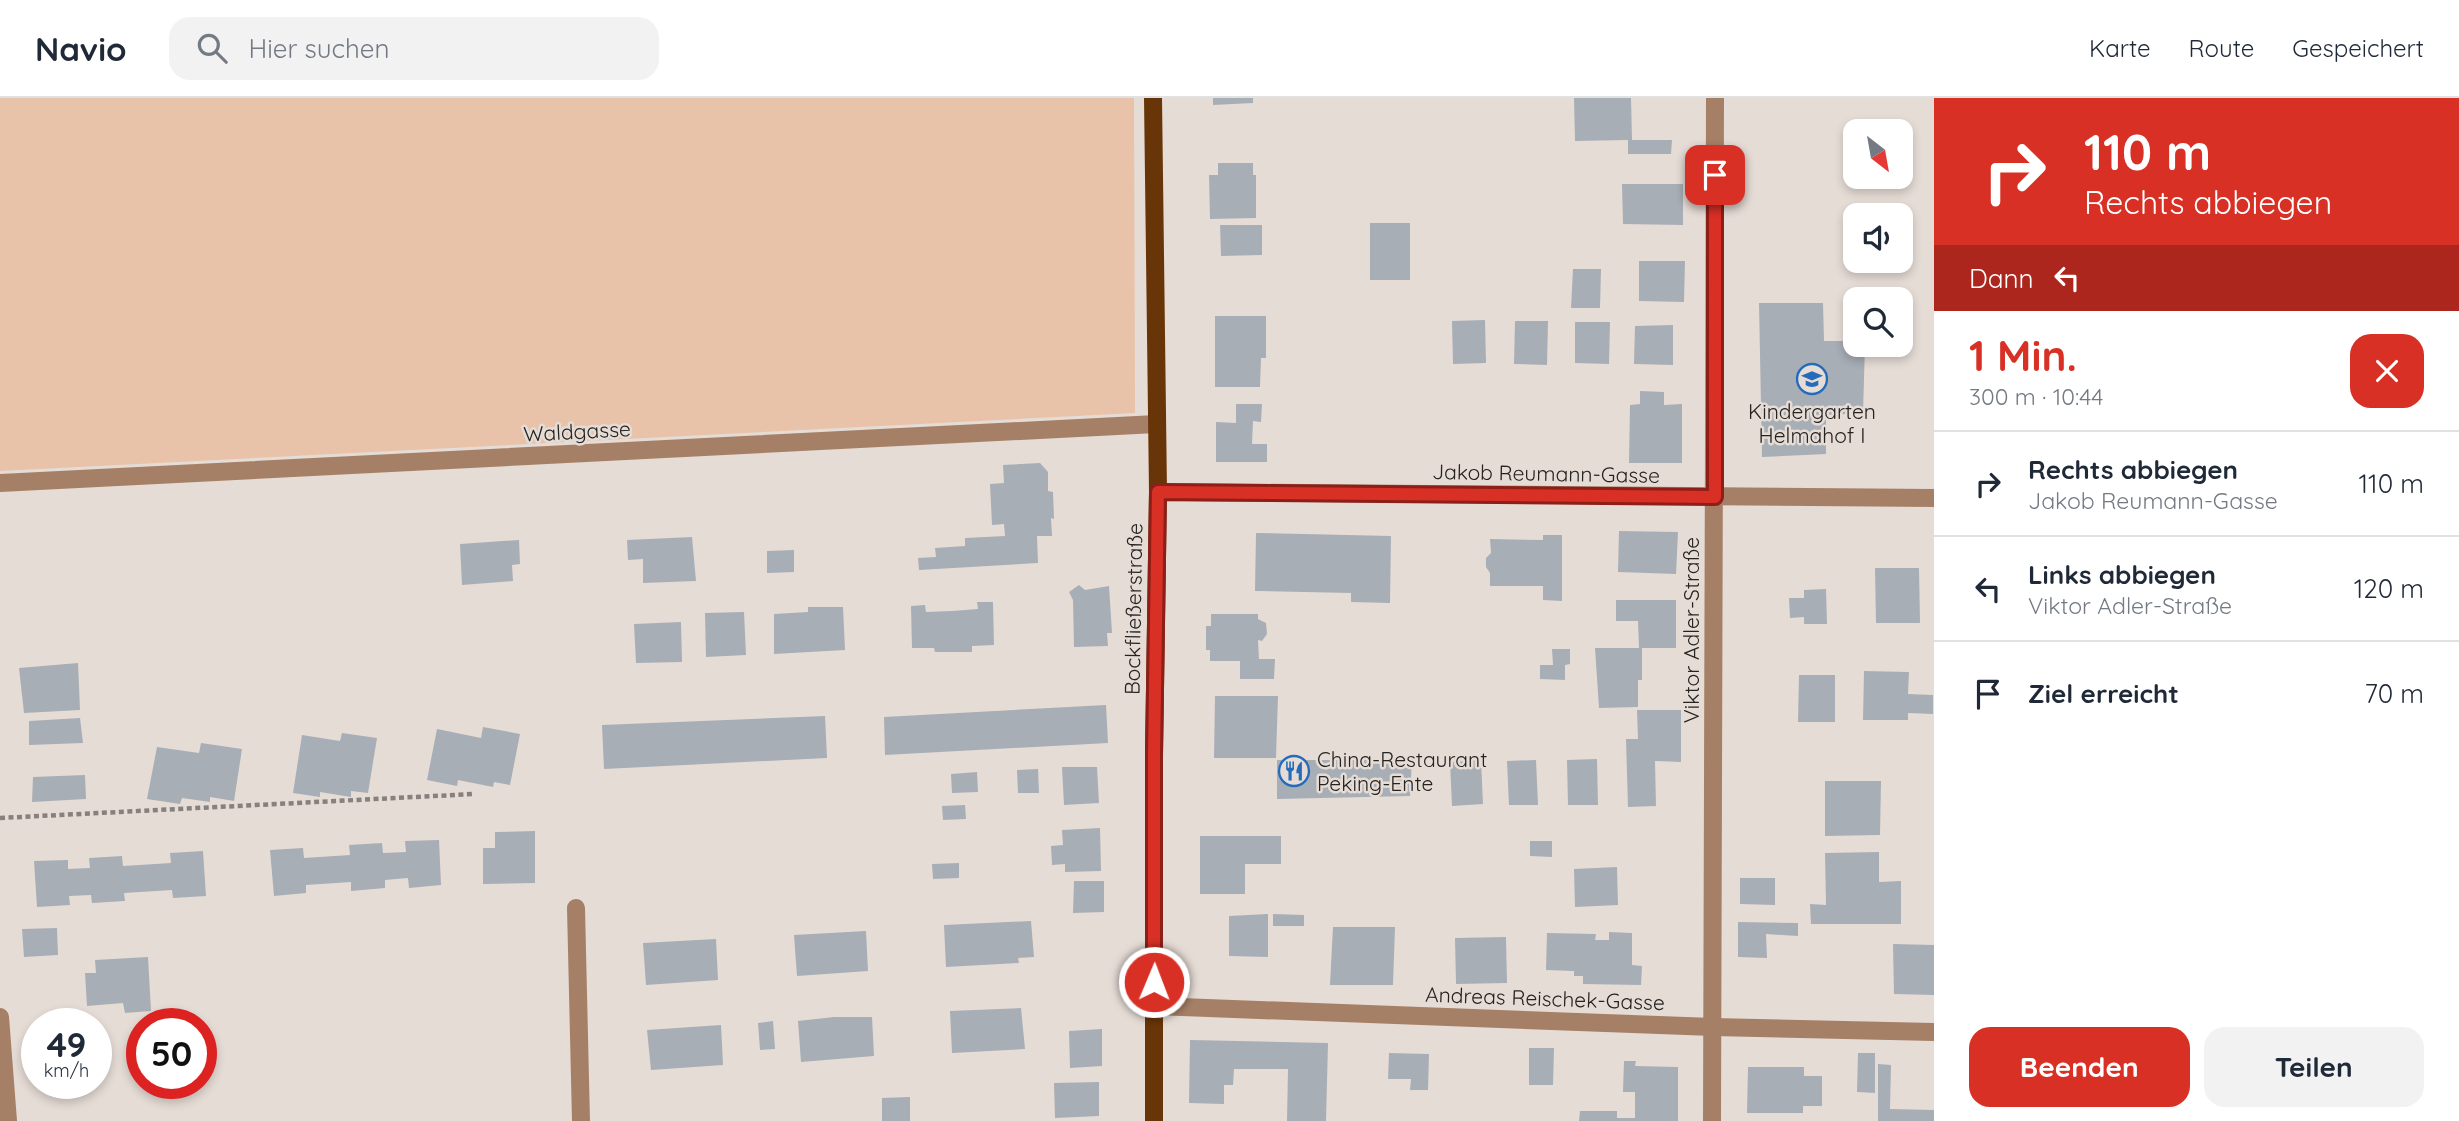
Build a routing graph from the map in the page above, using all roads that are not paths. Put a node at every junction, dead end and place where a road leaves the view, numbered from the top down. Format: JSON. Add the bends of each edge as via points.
{"nodes":[{"id":1,"x":1153,"y":98,"type":"edge"},
{"id":2,"x":1715,"y":98,"type":"edge"},
{"id":3,"x":1156,"y":424,"type":"junction"},
{"id":4,"x":0,"y":483,"type":"edge"},
{"id":5,"x":1158,"y":492,"type":"junction"},
{"id":6,"x":1715,"y":497,"type":"junction"},
{"id":7,"x":1934,"y":498,"type":"edge"},
{"id":8,"x":576,"y":908,"type":"dead end"},
{"id":9,"x":1155,"y":1006,"type":"junction"},
{"id":10,"x":0,"y":1017,"type":"edge"},
{"id":11,"x":1713,"y":1027,"type":"junction"},
{"id":12,"x":1934,"y":1032,"type":"edge"},
{"id":13,"x":8,"y":1121,"type":"edge"},
{"id":14,"x":581,"y":1121,"type":"edge"},
{"id":15,"x":1154,"y":1121,"type":"edge"},
{"id":16,"x":1712,"y":1121,"type":"edge"}],
"edges":[{"from":1,"to":3,"type":"main road","name":"Bockfließerstraße"},
{"from":2,"to":6,"type":"street","name":"Viktor Adler-Straße"},
{"from":3,"to":4,"type":"street","name":"Waldgasse"},
{"from":3,"to":5,"type":"main road","name":"Bockfließerstraße"},
{"from":5,"to":6,"type":"street","name":"Jakob Reumann-Gasse"},
{"from":5,"to":9,"type":"main road","name":"Bockfließerstraße"},
{"from":6,"to":7,"type":"street","name":"Jakob Reumann-Gasse"},
{"from":6,"to":11,"type":"street","name":"Viktor Adler-Straße"},
{"from":8,"to":14,"type":"street"},
{"from":9,"to":11,"type":"street","name":"Andreas Reischek-Gasse"},
{"from":9,"to":15,"type":"main road","name":"Bockfließerstraße"},
{"from":10,"to":13,"type":"street"},
{"from":11,"to":12,"type":"street","name":"Andreas Reischek-Gasse"},
{"from":11,"to":16,"type":"street","name":"Viktor Adler-Straße"}]}
